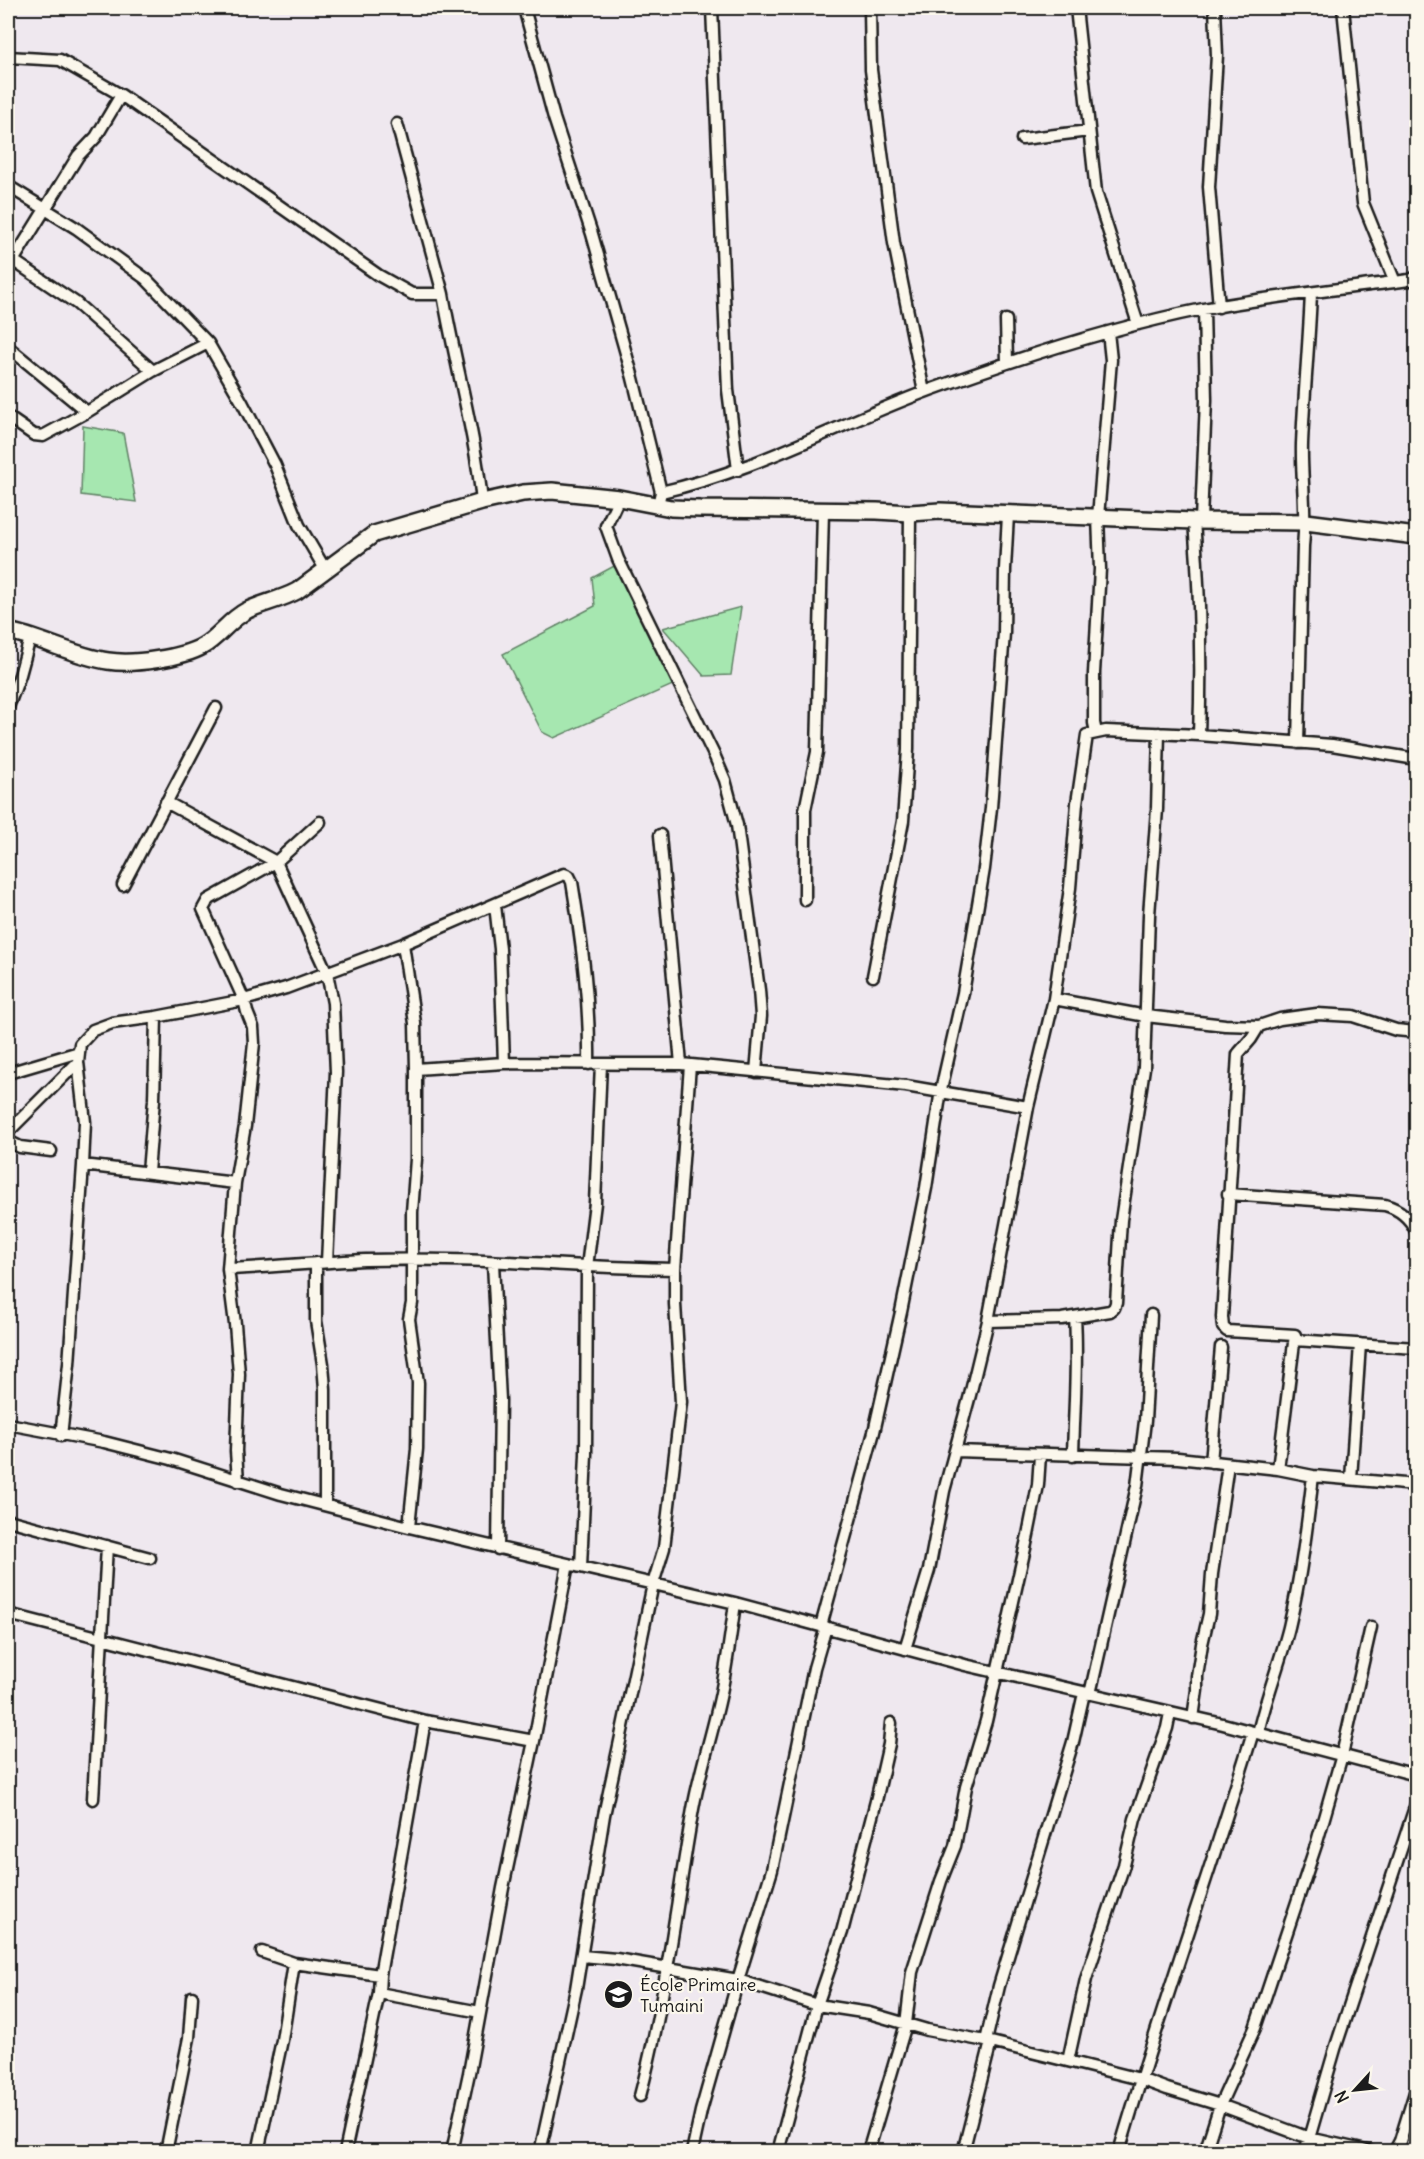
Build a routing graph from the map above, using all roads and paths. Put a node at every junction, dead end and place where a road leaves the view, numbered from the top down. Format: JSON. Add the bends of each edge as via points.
{"nodes":[{"id":1,"x":524,"y":8,"type":"edge"},
{"id":2,"x":712,"y":8,"type":"edge"},
{"id":3,"x":870,"y":8,"type":"edge"},
{"id":4,"x":1076,"y":8,"type":"edge"},
{"id":5,"x":1215,"y":8,"type":"edge"},
{"id":6,"x":1342,"y":8,"type":"edge"},
{"id":7,"x":8,"y":57,"type":"edge"},
{"id":8,"x":121,"y":95,"type":"junction"},
{"id":9,"x":397,"y":124,"type":"dead end"},
{"id":10,"x":1089,"y":131,"type":"junction"},
{"id":11,"x":1022,"y":139,"type":"dead end"},
{"id":12,"x":8,"y":186,"type":"edge"},
{"id":13,"x":45,"y":208,"type":"junction"},
{"id":14,"x":9,"y":262,"type":"edge"},
{"id":15,"x":1416,"y":278,"type":"edge"},
{"id":16,"x":1395,"y":282,"type":"junction"},
{"id":17,"x":1311,"y":293,"type":"junction"},
{"id":18,"x":443,"y":294,"type":"junction"},
{"id":19,"x":1219,"y":307,"type":"junction"},
{"id":20,"x":1204,"y":309,"type":"junction"},
{"id":21,"x":1006,"y":320,"type":"dead end"},
{"id":22,"x":1138,"y":324,"type":"junction"},
{"id":23,"x":1108,"y":332,"type":"junction"},
{"id":24,"x":208,"y":343,"type":"junction"},
{"id":25,"x":8,"y":347,"type":"edge"},
{"id":26,"x":1007,"y":363,"type":"junction"},
{"id":27,"x":153,"y":371,"type":"junction"},
{"id":28,"x":924,"y":392,"type":"junction"},
{"id":29,"x":87,"y":412,"type":"junction"},
{"id":30,"x":8,"y":417,"type":"edge"},
{"id":31,"x":738,"y":470,"type":"junction"},
{"id":32,"x":619,"y":498,"type":"junction"},
{"id":33,"x":659,"y":498,"type":"junction"},
{"id":34,"x":482,"y":501,"type":"junction"},
{"id":35,"x":823,"y":511,"type":"junction"},
{"id":36,"x":910,"y":513,"type":"junction"},
{"id":37,"x":1008,"y":515,"type":"junction"},
{"id":38,"x":1098,"y":517,"type":"junction"},
{"id":39,"x":1198,"y":520,"type":"junction"},
{"id":40,"x":1306,"y":522,"type":"junction"},
{"id":41,"x":1416,"y":536,"type":"edge"},
{"id":42,"x":326,"y":569,"type":"junction"},
{"id":43,"x":8,"y":631,"type":"edge"},
{"id":44,"x":30,"y":638,"type":"junction"},
{"id":45,"x":8,"y":707,"type":"edge"},
{"id":46,"x":216,"y":708,"type":"dead end"},
{"id":47,"x":1096,"y":732,"type":"junction"},
{"id":48,"x":1160,"y":733,"type":"junction"},
{"id":49,"x":1198,"y":735,"type":"junction"},
{"id":50,"x":1298,"y":743,"type":"junction"},
{"id":51,"x":1416,"y":759,"type":"edge"},
{"id":52,"x":166,"y":802,"type":"junction"},
{"id":53,"x":320,"y":822,"type":"dead end"},
{"id":54,"x":660,"y":835,"type":"dead end"},
{"id":55,"x":276,"y":862,"type":"junction"},
{"id":56,"x":123,"y":885,"type":"dead end"},
{"id":57,"x":805,"y":900,"type":"dead end"},
{"id":58,"x":495,"y":905,"type":"junction"},
{"id":59,"x":403,"y":944,"type":"junction"},
{"id":60,"x":327,"y":973,"type":"junction"},
{"id":61,"x":873,"y":976,"type":"dead end"},
{"id":62,"x":1054,"y":999,"type":"junction"},
{"id":63,"x":244,"y":1000,"type":"junction"},
{"id":64,"x":1146,"y":1016,"type":"junction"},
{"id":65,"x":156,"y":1017,"type":"junction"},
{"id":66,"x":1258,"y":1026,"type":"junction"},
{"id":67,"x":1416,"y":1032,"type":"edge"},
{"id":68,"x":79,"y":1057,"type":"junction"},
{"id":69,"x":504,"y":1063,"type":"junction"},
{"id":70,"x":589,"y":1064,"type":"junction"},
{"id":71,"x":601,"y":1064,"type":"junction"},
{"id":72,"x":686,"y":1065,"type":"junction"},
{"id":73,"x":416,"y":1069,"type":"junction"},
{"id":74,"x":756,"y":1072,"type":"junction"},
{"id":75,"x":8,"y":1073,"type":"edge"},
{"id":76,"x":941,"y":1090,"type":"junction"},
{"id":77,"x":1028,"y":1107,"type":"junction"},
{"id":78,"x":8,"y":1132,"type":"edge"},
{"id":79,"x":8,"y":1141,"type":"edge"},
{"id":80,"x":51,"y":1151,"type":"dead end"},
{"id":81,"x":83,"y":1165,"type":"junction"},
{"id":82,"x":148,"y":1173,"type":"junction"},
{"id":83,"x":235,"y":1183,"type":"junction"},
{"id":84,"x":1228,"y":1194,"type":"junction"},
{"id":85,"x":1416,"y":1231,"type":"edge"},
{"id":86,"x":411,"y":1260,"type":"junction"},
{"id":87,"x":327,"y":1262,"type":"junction"},
{"id":88,"x":315,"y":1263,"type":"junction"},
{"id":89,"x":493,"y":1263,"type":"junction"},
{"id":90,"x":586,"y":1268,"type":"junction"},
{"id":91,"x":228,"y":1269,"type":"junction"},
{"id":92,"x":675,"y":1269,"type":"junction"},
{"id":93,"x":1151,"y":1315,"type":"dead end"},
{"id":94,"x":1075,"y":1317,"type":"junction"},
{"id":95,"x":988,"y":1321,"type":"junction"},
{"id":96,"x":1295,"y":1340,"type":"junction"},
{"id":97,"x":1360,"y":1344,"type":"junction"},
{"id":98,"x":1221,"y":1347,"type":"dead end"},
{"id":99,"x":1416,"y":1348,"type":"edge"},
{"id":100,"x":8,"y":1424,"type":"edge"},
{"id":101,"x":61,"y":1436,"type":"junction"},
{"id":102,"x":956,"y":1451,"type":"junction"},
{"id":103,"x":1040,"y":1455,"type":"junction"},
{"id":104,"x":1073,"y":1456,"type":"junction"},
{"id":105,"x":1141,"y":1457,"type":"junction"},
{"id":106,"x":1211,"y":1462,"type":"junction"},
{"id":107,"x":1228,"y":1464,"type":"junction"},
{"id":108,"x":1278,"y":1469,"type":"junction"},
{"id":109,"x":1313,"y":1476,"type":"junction"},
{"id":110,"x":1351,"y":1479,"type":"junction"},
{"id":111,"x":238,"y":1481,"type":"junction"},
{"id":112,"x":1416,"y":1485,"type":"edge"},
{"id":113,"x":325,"y":1504,"type":"junction"},
{"id":114,"x":8,"y":1520,"type":"edge"},
{"id":115,"x":409,"y":1527,"type":"junction"},
{"id":116,"x":107,"y":1546,"type":"junction"},
{"id":117,"x":498,"y":1549,"type":"junction"},
{"id":118,"x":150,"y":1558,"type":"dead end"},
{"id":119,"x":568,"y":1564,"type":"junction"},
{"id":120,"x":581,"y":1567,"type":"junction"},
{"id":121,"x":654,"y":1584,"type":"junction"},
{"id":122,"x":735,"y":1603,"type":"junction"},
{"id":123,"x":8,"y":1614,"type":"edge"},
{"id":124,"x":824,"y":1627,"type":"junction"},
{"id":125,"x":1371,"y":1627,"type":"dead end"},
{"id":126,"x":101,"y":1637,"type":"junction"},
{"id":127,"x":905,"y":1649,"type":"junction"},
{"id":128,"x":997,"y":1672,"type":"junction"},
{"id":129,"x":1087,"y":1693,"type":"junction"},
{"id":130,"x":1170,"y":1713,"type":"junction"},
{"id":131,"x":1193,"y":1718,"type":"junction"},
{"id":132,"x":425,"y":1721,"type":"junction"},
{"id":133,"x":891,"y":1723,"type":"dead end"},
{"id":134,"x":1255,"y":1732,"type":"junction"},
{"id":135,"x":534,"y":1741,"type":"junction"},
{"id":136,"x":1342,"y":1755,"type":"junction"},
{"id":137,"x":1416,"y":1775,"type":"edge"},
{"id":138,"x":93,"y":1799,"type":"dead end"},
{"id":139,"x":1416,"y":1804,"type":"edge"},
{"id":140,"x":262,"y":1952,"type":"dead end"},
{"id":141,"x":582,"y":1956,"type":"junction"},
{"id":142,"x":294,"y":1963,"type":"junction"},
{"id":143,"x":668,"y":1969,"type":"junction"},
{"id":144,"x":380,"y":1975,"type":"junction"},
{"id":145,"x":738,"y":1980,"type":"junction"},
{"id":146,"x":379,"y":1993,"type":"junction"},
{"id":147,"x":192,"y":1997,"type":"dead end"},
{"id":148,"x":817,"y":2005,"type":"junction"},
{"id":149,"x":480,"y":2012,"type":"junction"},
{"id":150,"x":906,"y":2024,"type":"junction"},
{"id":151,"x":989,"y":2042,"type":"junction"},
{"id":152,"x":1068,"y":2061,"type":"junction"},
{"id":153,"x":1140,"y":2079,"type":"junction"},
{"id":154,"x":1416,"y":2089,"type":"edge"},
{"id":155,"x":640,"y":2096,"type":"dead end"},
{"id":156,"x":1220,"y":2104,"type":"junction"},
{"id":157,"x":1309,"y":2138,"type":"junction"},
{"id":158,"x":166,"y":2151,"type":"edge"},
{"id":159,"x":258,"y":2151,"type":"edge"},
{"id":160,"x":345,"y":2151,"type":"edge"},
{"id":161,"x":452,"y":2151,"type":"edge"},
{"id":162,"x":540,"y":2151,"type":"edge"},
{"id":163,"x":692,"y":2151,"type":"edge"},
{"id":164,"x":778,"y":2151,"type":"edge"},
{"id":165,"x":868,"y":2151,"type":"edge"},
{"id":166,"x":963,"y":2151,"type":"edge"},
{"id":167,"x":1119,"y":2151,"type":"edge"},
{"id":168,"x":1205,"y":2151,"type":"edge"},
{"id":169,"x":1305,"y":2151,"type":"edge"},
{"id":170,"x":1371,"y":2151,"type":"edge"},
{"id":171,"x":1394,"y":2151,"type":"edge"}],
"edges":[{"from":1,"to":33,"type":"street","via":[[633,378]]},
{"from":2,"to":31,"type":"street","via":[[728,390]]},
{"from":3,"to":28,"type":"street","via":[[871,70],[892,231]]},
{"from":4,"to":10,"type":"street"},
{"from":5,"to":19,"type":"street","via":[[1217,55],[1209,187]]},
{"from":6,"to":16,"type":"street","via":[[1364,203]]},
{"from":7,"to":8,"type":"street","via":[[60,60]]},
{"from":8,"to":13,"type":"street"},
{"from":8,"to":18,"type":"street","via":[[378,275],[411,294]]},
{"from":9,"to":18,"type":"street"},
{"from":10,"to":11,"type":"street"},
{"from":10,"to":22,"type":"street","via":[[1096,192]]},
{"from":12,"to":13,"type":"street"},
{"from":13,"to":14,"type":"street"},
{"from":13,"to":24,"type":"street","via":[[146,279]]},
{"from":14,"to":27,"type":"street","via":[[76,303]]},
{"from":15,"to":16,"type":"street"},
{"from":16,"to":17,"type":"street"},
{"from":17,"to":19,"type":"street"},
{"from":17,"to":40,"type":"street","via":[[1302,447]]},
{"from":18,"to":34,"type":"street","via":[[478,457]]},
{"from":19,"to":20,"type":"street"},
{"from":20,"to":22,"type":"street"},
{"from":20,"to":39,"type":"street","via":[[1206,400]]},
{"from":21,"to":26,"type":"street"},
{"from":22,"to":23,"type":"street"},
{"from":23,"to":26,"type":"street"},
{"from":23,"to":38,"type":"street","via":[[1111,360]]},
{"from":24,"to":27,"type":"street"},
{"from":24,"to":42,"type":"street","via":[[275,465],[299,525]]},
{"from":25,"to":29,"type":"street"},
{"from":26,"to":28,"type":"street"},
{"from":27,"to":29,"type":"street"},
{"from":28,"to":31,"type":"street"},
{"from":29,"to":30,"type":"street","via":[[43,436],[34,435]]},
{"from":31,"to":33,"type":"street"},
{"from":32,"to":33,"type":"street"},
{"from":32,"to":34,"type":"street","via":[[552,491]]},
{"from":32,"to":74,"type":"street","via":[[606,525],[618,559],[718,765],[737,825],[759,990]]},
{"from":33,"to":35,"type":"street","via":[[671,508]]},
{"from":34,"to":42,"type":"street","via":[[374,534]]},
{"from":35,"to":36,"type":"street"},
{"from":35,"to":57,"type":"street","via":[[817,752],[806,810]]},
{"from":36,"to":37,"type":"street"},
{"from":36,"to":61,"type":"street","via":[[908,750],[903,821]]},
{"from":37,"to":38,"type":"street"},
{"from":37,"to":76,"type":"street","via":[[1004,633],[986,859],[963,993]]},
{"from":38,"to":39,"type":"street"},
{"from":38,"to":47,"type":"street"},
{"from":39,"to":40,"type":"street"},
{"from":39,"to":49,"type":"street","via":[[1202,665]]},
{"from":40,"to":41,"type":"street"},
{"from":40,"to":50,"type":"street"},
{"from":42,"to":44,"type":"street","via":[[283,599],[246,611],[203,646],[177,655],[111,662]]},
{"from":43,"to":44,"type":"street"},
{"from":44,"to":45,"type":"street"},
{"from":46,"to":52,"type":"street"},
{"from":47,"to":48,"type":"street"},
{"from":47,"to":62,"type":"street","via":[[1086,737]]},
{"from":48,"to":49,"type":"street"},
{"from":48,"to":64,"type":"street"},
{"from":49,"to":50,"type":"street"},
{"from":50,"to":51,"type":"street"},
{"from":52,"to":55,"type":"street"},
{"from":52,"to":56,"type":"street"},
{"from":53,"to":55,"type":"street"},
{"from":54,"to":72,"type":"street"},
{"from":55,"to":60,"type":"street"},
{"from":55,"to":63,"type":"street","via":[[208,900],[203,909]]},
{"from":58,"to":59,"type":"street"},
{"from":58,"to":69,"type":"street"},
{"from":58,"to":70,"type":"street","via":[[564,874],[569,876],[583,951]]},
{"from":59,"to":60,"type":"street"},
{"from":59,"to":73,"type":"street","via":[[415,1023]]},
{"from":60,"to":63,"type":"street"},
{"from":60,"to":87,"type":"street","via":[[333,1003],[336,1072]]},
{"from":62,"to":64,"type":"street"},
{"from":62,"to":77,"type":"street"},
{"from":63,"to":65,"type":"street"},
{"from":63,"to":83,"type":"street","via":[[254,1043]]},
{"from":64,"to":66,"type":"street"},
{"from":64,"to":94,"type":"street","via":[[1143,1068],[1121,1220],[1116,1303],[1110,1311]]},
{"from":65,"to":68,"type":"street","via":[[112,1023],[93,1030],[80,1044]]},
{"from":65,"to":82,"type":"street"},
{"from":66,"to":67,"type":"street","via":[[1317,1014],[1353,1016]]},
{"from":66,"to":84,"type":"street","via":[[1238,1054]]},
{"from":68,"to":75,"type":"street"},
{"from":68,"to":78,"type":"street"},
{"from":68,"to":81,"type":"street","via":[[85,1122]]},
{"from":69,"to":70,"type":"street"},
{"from":69,"to":73,"type":"street"},
{"from":70,"to":71,"type":"street"},
{"from":71,"to":72,"type":"street"},
{"from":71,"to":90,"type":"street","via":[[595,1203]]},
{"from":72,"to":74,"type":"street"},
{"from":72,"to":92,"type":"street"},
{"from":73,"to":86,"type":"street"},
{"from":74,"to":76,"type":"street"},
{"from":76,"to":77,"type":"street"},
{"from":76,"to":124,"type":"street","via":[[926,1188],[874,1432]]},
{"from":77,"to":95,"type":"street"},
{"from":79,"to":80,"type":"street","via":[[20,1147]]},
{"from":81,"to":82,"type":"street"},
{"from":81,"to":101,"type":"street"},
{"from":82,"to":83,"type":"street"},
{"from":83,"to":91,"type":"street"},
{"from":84,"to":85,"type":"street","via":[[1385,1205],[1405,1215]]},
{"from":84,"to":96,"type":"street","via":[[1223,1327],[1227,1331],[1294,1335]]},
{"from":86,"to":87,"type":"street"},
{"from":86,"to":89,"type":"street"},
{"from":86,"to":115,"type":"street","via":[[409,1318],[418,1383],[417,1449]]},
{"from":87,"to":88,"type":"street"},
{"from":88,"to":91,"type":"street"},
{"from":88,"to":113,"type":"street","via":[[316,1321],[325,1389]]},
{"from":89,"to":90,"type":"street"},
{"from":89,"to":117,"type":"street","via":[[500,1400]]},
{"from":90,"to":92,"type":"street"},
{"from":90,"to":120,"type":"street","via":[[586,1454]]},
{"from":91,"to":111,"type":"street","via":[[239,1374]]},
{"from":92,"to":121,"type":"street","via":[[681,1402],[664,1548]]},
{"from":93,"to":105,"type":"street"},
{"from":94,"to":95,"type":"street"},
{"from":94,"to":104,"type":"street"},
{"from":95,"to":102,"type":"street"},
{"from":96,"to":97,"type":"street"},
{"from":96,"to":108,"type":"street"},
{"from":97,"to":99,"type":"street"},
{"from":97,"to":110,"type":"street"},
{"from":98,"to":106,"type":"street"},
{"from":100,"to":101,"type":"street"},
{"from":101,"to":111,"type":"street","via":[[171,1459]]},
{"from":102,"to":103,"type":"street"},
{"from":102,"to":127,"type":"street","via":[[929,1570]]},
{"from":103,"to":104,"type":"street"},
{"from":103,"to":128,"type":"street","via":[[1038,1485]]},
{"from":104,"to":105,"type":"street"},
{"from":105,"to":106,"type":"street"},
{"from":105,"to":129,"type":"street","via":[[1123,1553]]},
{"from":106,"to":107,"type":"street"},
{"from":107,"to":108,"type":"street"},
{"from":107,"to":131,"type":"street"},
{"from":108,"to":109,"type":"street"},
{"from":109,"to":110,"type":"street"},
{"from":109,"to":134,"type":"street","via":[[1289,1626]]},
{"from":110,"to":112,"type":"street"},
{"from":111,"to":113,"type":"street"},
{"from":113,"to":115,"type":"street"},
{"from":114,"to":116,"type":"street"},
{"from":115,"to":117,"type":"street"},
{"from":116,"to":118,"type":"street"},
{"from":116,"to":126,"type":"street"},
{"from":117,"to":119,"type":"street"},
{"from":119,"to":120,"type":"street"},
{"from":119,"to":135,"type":"street"},
{"from":120,"to":121,"type":"street"},
{"from":121,"to":122,"type":"street"},
{"from":121,"to":141,"type":"street","via":[[604,1815]]},
{"from":122,"to":124,"type":"street"},
{"from":122,"to":143,"type":"street","via":[[721,1693],[694,1805]]},
{"from":123,"to":126,"type":"street"},
{"from":124,"to":127,"type":"street"},
{"from":124,"to":145,"type":"street","via":[[772,1870]]},
{"from":125,"to":136,"type":"street"},
{"from":126,"to":132,"type":"street"},
{"from":126,"to":138,"type":"street"},
{"from":127,"to":128,"type":"street"},
{"from":128,"to":129,"type":"street"},
{"from":128,"to":150,"type":"street","via":[[966,1787],[955,1846],[912,1972]]},
{"from":129,"to":130,"type":"street"},
{"from":129,"to":151,"type":"street","via":[[999,1986]]},
{"from":130,"to":131,"type":"street"},
{"from":130,"to":152,"type":"street","via":[[1086,1979]]},
{"from":131,"to":134,"type":"street"},
{"from":132,"to":135,"type":"street"},
{"from":132,"to":144,"type":"street"},
{"from":133,"to":148,"type":"street","via":[[876,1801],[842,1932]]},
{"from":134,"to":136,"type":"street"},
{"from":134,"to":153,"type":"street"},
{"from":135,"to":149,"type":"street"},
{"from":136,"to":137,"type":"street"},
{"from":136,"to":156,"type":"street","via":[[1255,2028]]},
{"from":139,"to":157,"type":"street"},
{"from":140,"to":142,"type":"street"},
{"from":141,"to":143,"type":"street"},
{"from":141,"to":162,"type":"street"},
{"from":142,"to":144,"type":"street"},
{"from":142,"to":159,"type":"street"},
{"from":143,"to":145,"type":"street"},
{"from":143,"to":155,"type":"street"},
{"from":144,"to":146,"type":"street"},
{"from":145,"to":148,"type":"street"},
{"from":145,"to":163,"type":"street"},
{"from":146,"to":149,"type":"street"},
{"from":146,"to":160,"type":"street"},
{"from":147,"to":158,"type":"street","via":[[189,2038]]},
{"from":148,"to":150,"type":"street","via":[[869,2013]]},
{"from":148,"to":164,"type":"street"},
{"from":149,"to":161,"type":"street"},
{"from":150,"to":151,"type":"street"},
{"from":150,"to":165,"type":"street"},
{"from":151,"to":152,"type":"street"},
{"from":151,"to":166,"type":"street"},
{"from":152,"to":153,"type":"street"},
{"from":153,"to":156,"type":"street"},
{"from":153,"to":167,"type":"street"},
{"from":154,"to":171,"type":"street"},
{"from":156,"to":157,"type":"street"},
{"from":156,"to":168,"type":"street"},
{"from":157,"to":169,"type":"street"},
{"from":157,"to":170,"type":"street"}]}
